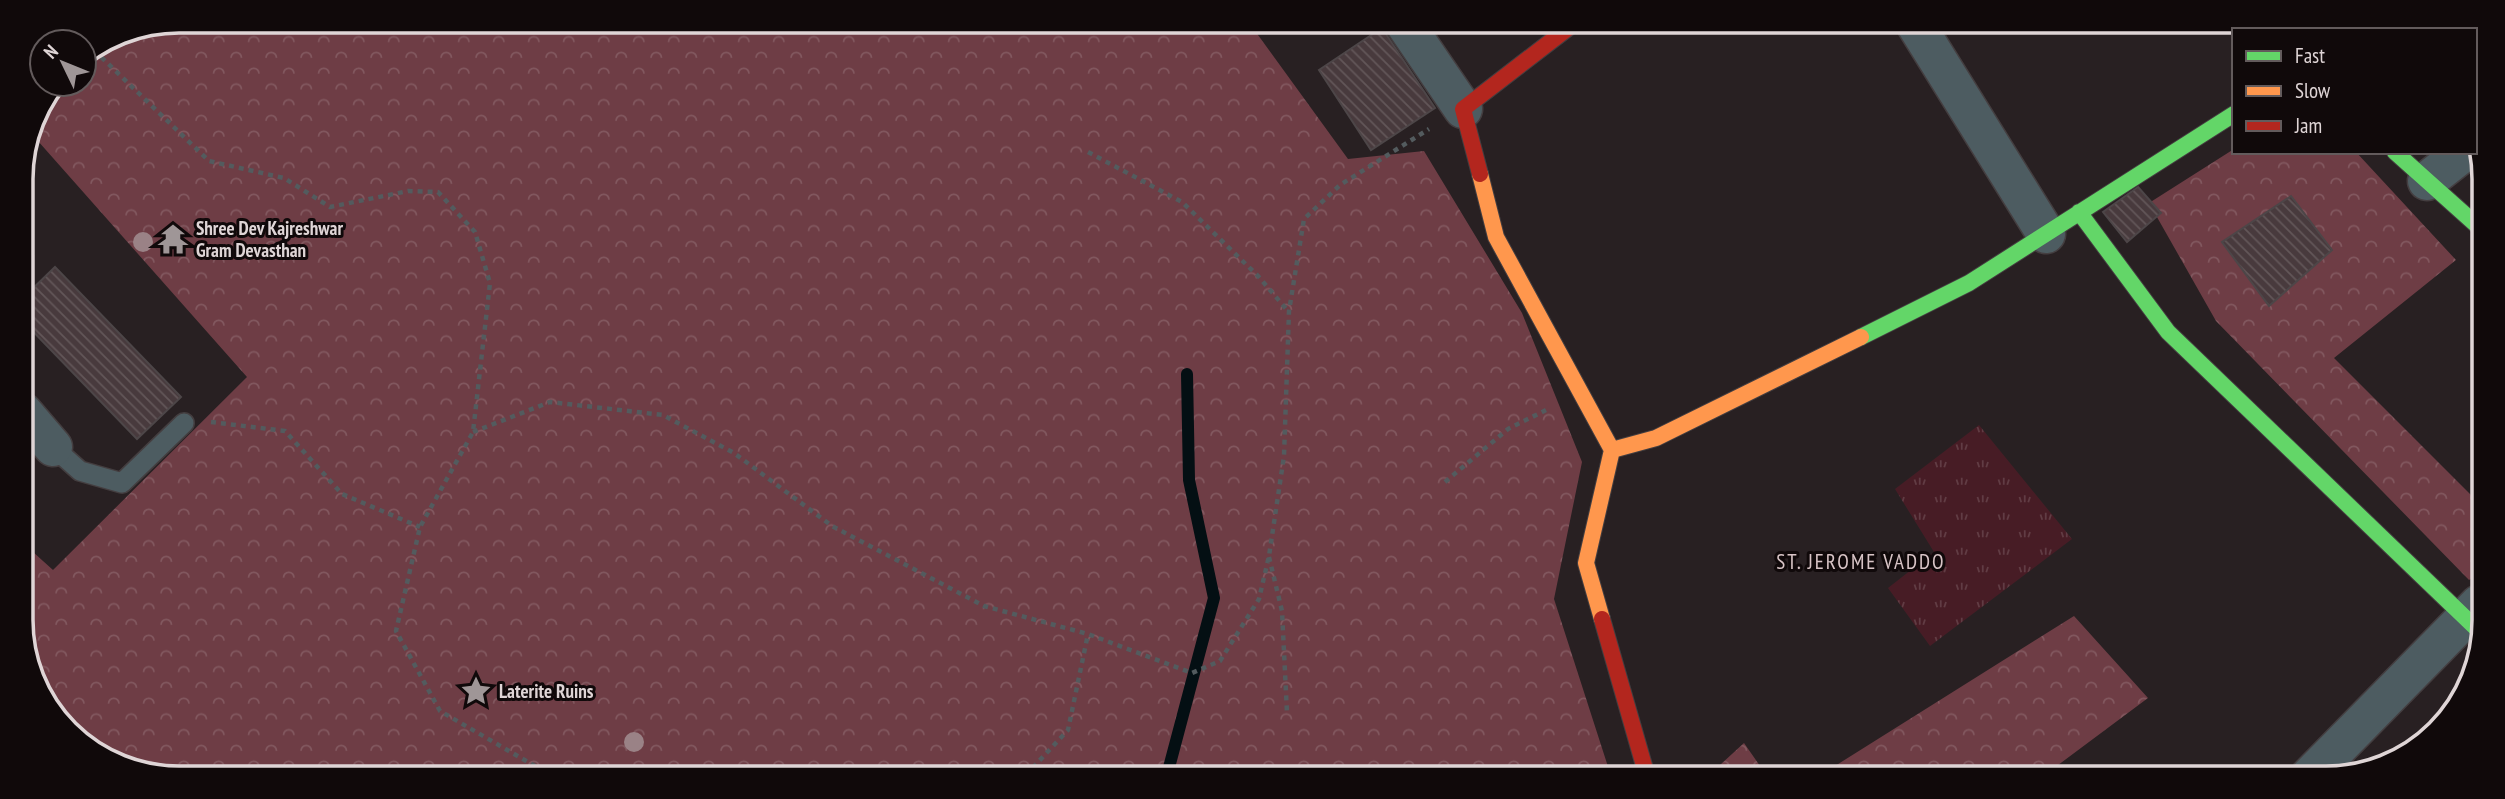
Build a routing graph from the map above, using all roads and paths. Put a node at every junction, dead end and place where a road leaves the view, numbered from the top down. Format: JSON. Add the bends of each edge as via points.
{"nodes":[{"id":1,"x":1412,"y":33,"type":"edge"},
{"id":2,"x":1560,"y":33,"type":"edge"},
{"id":3,"x":1921,"y":33,"type":"edge"},
{"id":4,"x":101,"y":57,"type":"edge"},
{"id":5,"x":1463,"y":108,"type":"junction"},
{"id":6,"x":2232,"y":115,"type":"edge"},
{"id":7,"x":1088,"y":152,"type":"dead end"},
{"id":8,"x":2397,"y":154,"type":"edge"},
{"id":9,"x":2461,"y":154,"type":"edge"},
{"id":10,"x":2427,"y":181,"type":"junction"},
{"id":11,"x":2079,"y":212,"type":"junction"},
{"id":12,"x":2472,"y":221,"type":"edge"},
{"id":13,"x":2046,"y":234,"type":"junction"},
{"id":14,"x":1289,"y":311,"type":"junction"},
{"id":15,"x":1581,"y":392,"type":"junction"},
{"id":16,"x":184,"y":423,"type":"joint"},
{"id":17,"x":33,"y":424,"type":"edge"},
{"id":18,"x":474,"y":432,"type":"junction"},
{"id":19,"x":53,"y":447,"type":"joint"},
{"id":20,"x":1612,"y":450,"type":"junction"},
{"id":21,"x":1445,"y":482,"type":"dead end"},
{"id":22,"x":420,"y":527,"type":"junction"},
{"id":23,"x":1269,"y":556,"type":"junction"},
{"id":24,"x":2472,"y":616,"type":"edge"},
{"id":25,"x":2472,"y":620,"type":"edge"},
{"id":26,"x":1088,"y":634,"type":"junction"},
{"id":27,"x":1287,"y":713,"type":"dead end"},
{"id":28,"x":1644,"y":765,"type":"edge"},
{"id":29,"x":2321,"y":765,"type":"edge"},
{"id":30,"x":533,"y":766,"type":"edge"},
{"id":31,"x":1035,"y":766,"type":"edge"}],
"edges":[{"from":1,"to":5,"type":"street"},
{"from":2,"to":5,"type":"street"},
{"from":3,"to":13,"type":"street"},
{"from":4,"to":18,"type":"path","via":[[209,161],[284,178],[330,207],[408,191],[438,192],[475,232],[490,283]]},
{"from":5,"to":14,"type":"path","via":[[1340,185],[1304,219]]},
{"from":5,"to":15,"type":"street","via":[[1496,237]]},
{"from":6,"to":11,"type":"street"},
{"from":7,"to":14,"type":"path","via":[[1182,202]]},
{"from":8,"to":10,"type":"street"},
{"from":9,"to":10,"type":"street"},
{"from":10,"to":12,"type":"street"},
{"from":11,"to":13,"type":"street"},
{"from":11,"to":24,"type":"street","via":[[2168,332]]},
{"from":13,"to":20,"type":"street","via":[[1969,282],[1779,377],[1656,438]]},
{"from":14,"to":23,"type":"path","via":[[1284,456]]},
{"from":15,"to":20,"type":"street"},
{"from":15,"to":21,"type":"path","via":[[1508,429]]},
{"from":16,"to":19,"type":"lane","via":[[122,483],[80,471]]},
{"from":16,"to":22,"type":"path","via":[[221,422],[285,431],[342,494]]},
{"from":17,"to":19,"type":"street"},
{"from":18,"to":22,"type":"path"},
{"from":18,"to":26,"type":"path","via":[[550,402],[663,415],[734,453],[832,526],[984,606]]},
{"from":20,"to":28,"type":"street","via":[[1587,563]]},
{"from":22,"to":30,"type":"path","via":[[396,631],[440,711]]},
{"from":23,"to":26,"type":"path","via":[[1259,599],[1220,661],[1192,673]]},
{"from":23,"to":27,"type":"path","via":[[1282,611]]},
{"from":25,"to":29,"type":"street"},
{"from":26,"to":31,"type":"path","via":[[1068,730]]}]}
